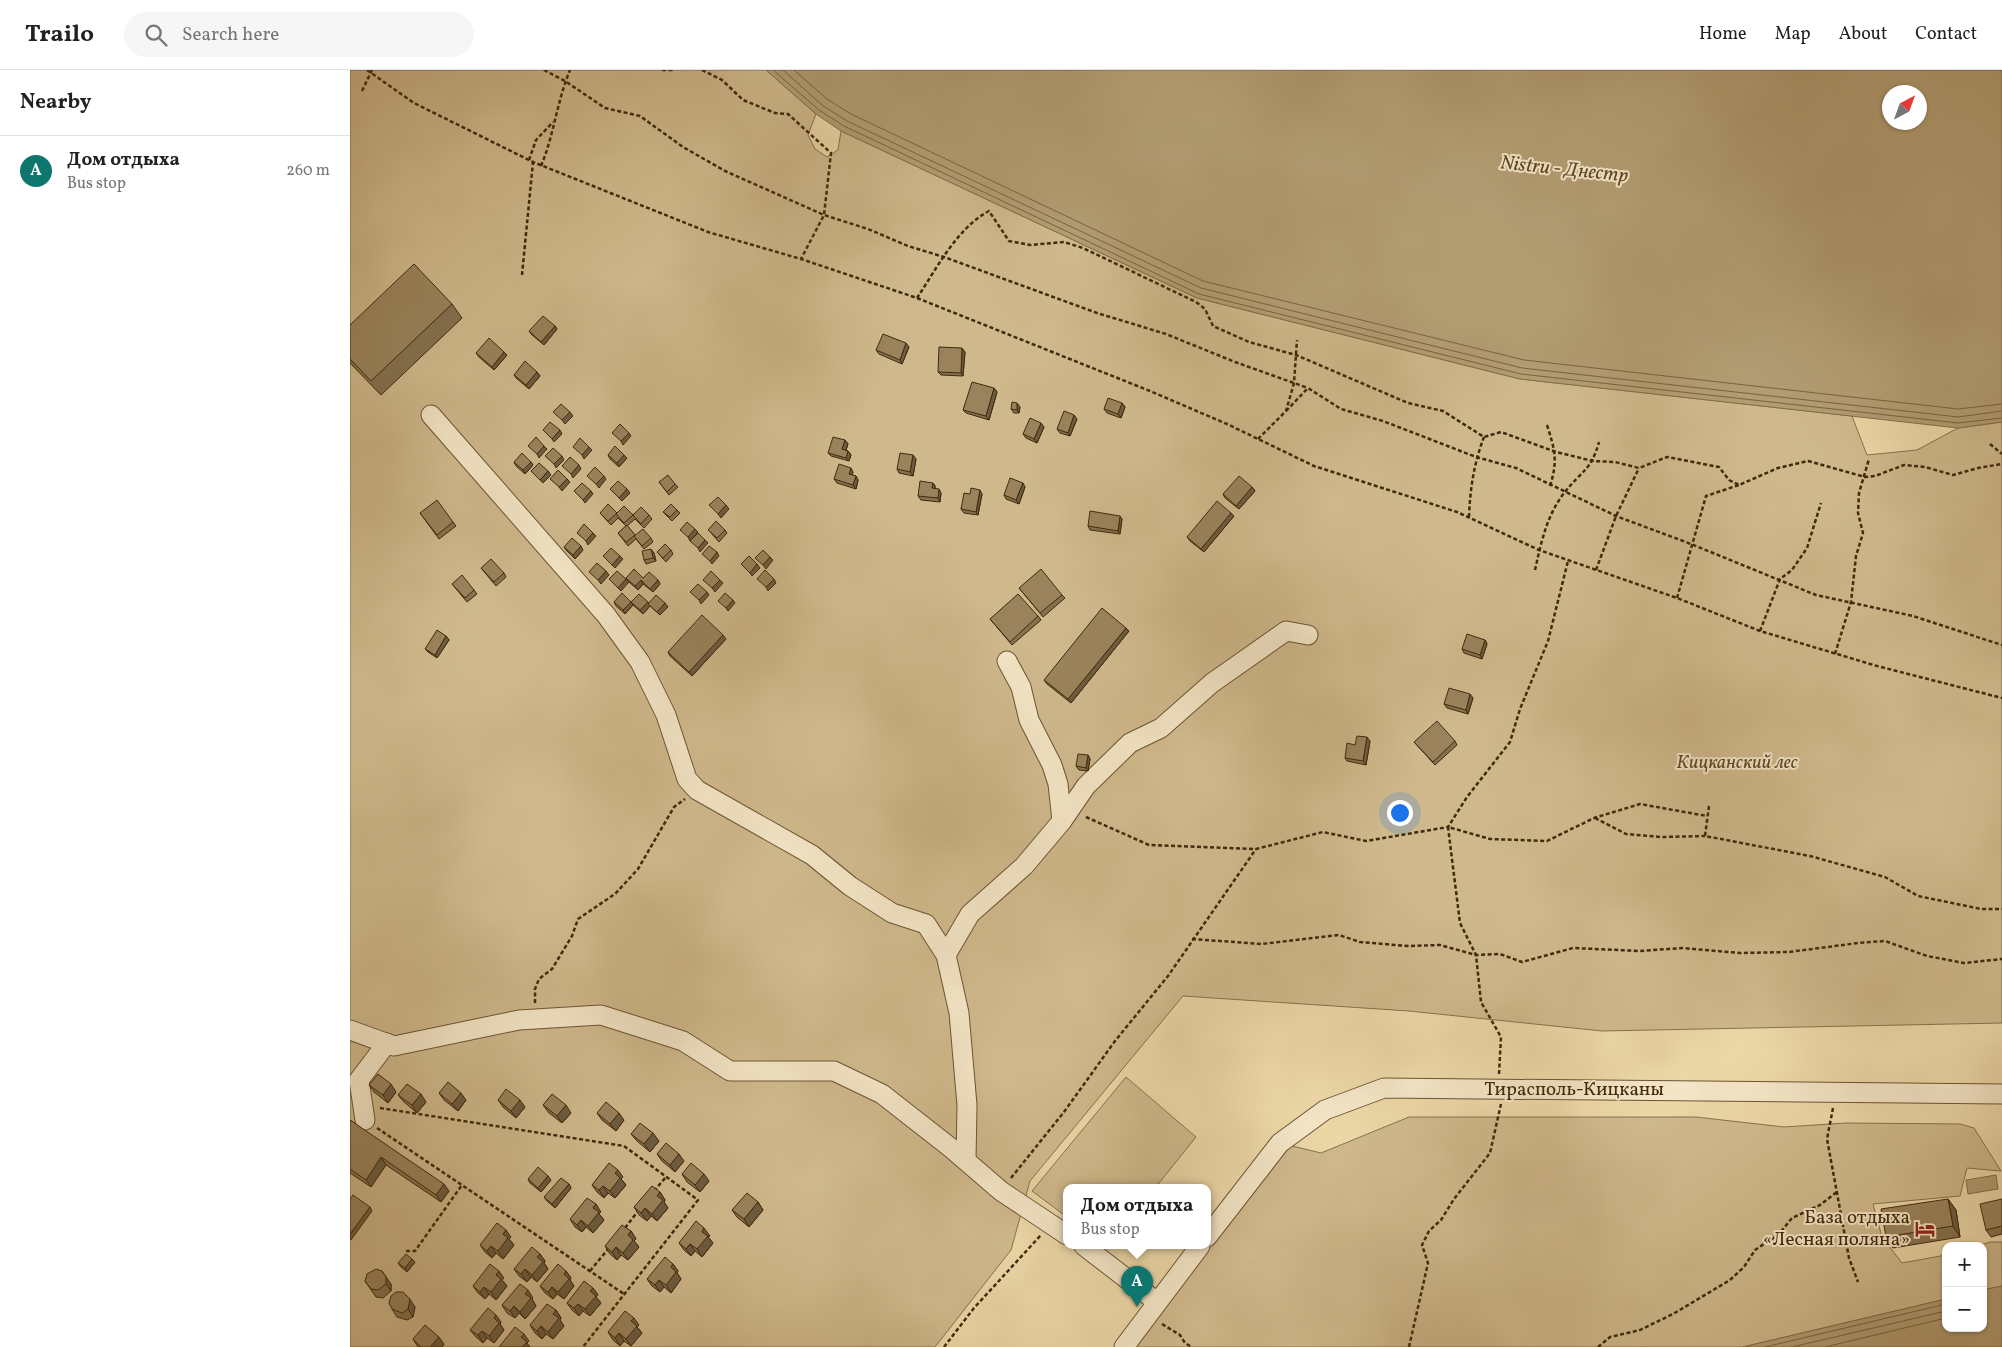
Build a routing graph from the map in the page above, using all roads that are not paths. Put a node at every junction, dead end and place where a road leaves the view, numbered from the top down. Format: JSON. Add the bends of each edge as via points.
{"nodes":[{"id":1,"x":431,"y":415,"type":"dead end"},
{"id":2,"x":1308,"y":635,"type":"dead end"},
{"id":3,"x":1006,"y":661,"type":"dead end"},
{"id":4,"x":1062,"y":821,"type":"junction"},
{"id":5,"x":946,"y":955,"type":"junction"},
{"id":6,"x":350,"y":1030,"type":"edge"},
{"id":7,"x":388,"y":1043,"type":"junction"},
{"id":8,"x":2002,"y":1094,"type":"edge"},
{"id":9,"x":364,"y":1112,"type":"road end"},
{"id":10,"x":966,"y":1160,"type":"junction"},
{"id":11,"x":1211,"y":1232,"type":"edge"},
{"id":12,"x":1063,"y":1233,"type":"edge"},
{"id":13,"x":1087,"y":1249,"type":"edge"},
{"id":14,"x":1198,"y":1249,"type":"edge"},
{"id":15,"x":1152,"y":1308,"type":"junction"},
{"id":16,"x":1124,"y":1347,"type":"edge"}],
"edges":[{"from":1,"to":5,"type":"street","via":[[606,616],[640,662],[666,715],[692,784],[812,855],[850,886],[892,913],[926,924]]},
{"from":2,"to":4,"type":"street","via":[[1286,631],[1212,683],[1161,728],[1130,743],[1086,786]]},
{"from":3,"to":4,"type":"street","via":[[1021,687],[1029,720],[1052,765],[1058,784]]},
{"from":4,"to":5,"type":"street","via":[[1024,866],[970,914]]},
{"from":5,"to":10,"type":"street","via":[[959,1013],[967,1105]]},
{"from":6,"to":7,"type":"street"},
{"from":7,"to":9,"type":"street","via":[[359,1080]]},
{"from":7,"to":10,"type":"street","via":[[394,1046],[534,1019],[601,1015],[683,1040],[730,1071],[834,1071],[882,1094]]},
{"from":8,"to":11,"type":"street","name":"Тирасполь-Кицканы","via":[[1384,1088],[1325,1110],[1280,1143]]},
{"from":10,"to":12,"type":"street","via":[[1001,1191]]},
{"from":13,"to":15,"type":"street"},
{"from":14,"to":15,"type":"street"},
{"from":15,"to":16,"type":"street"}]}
